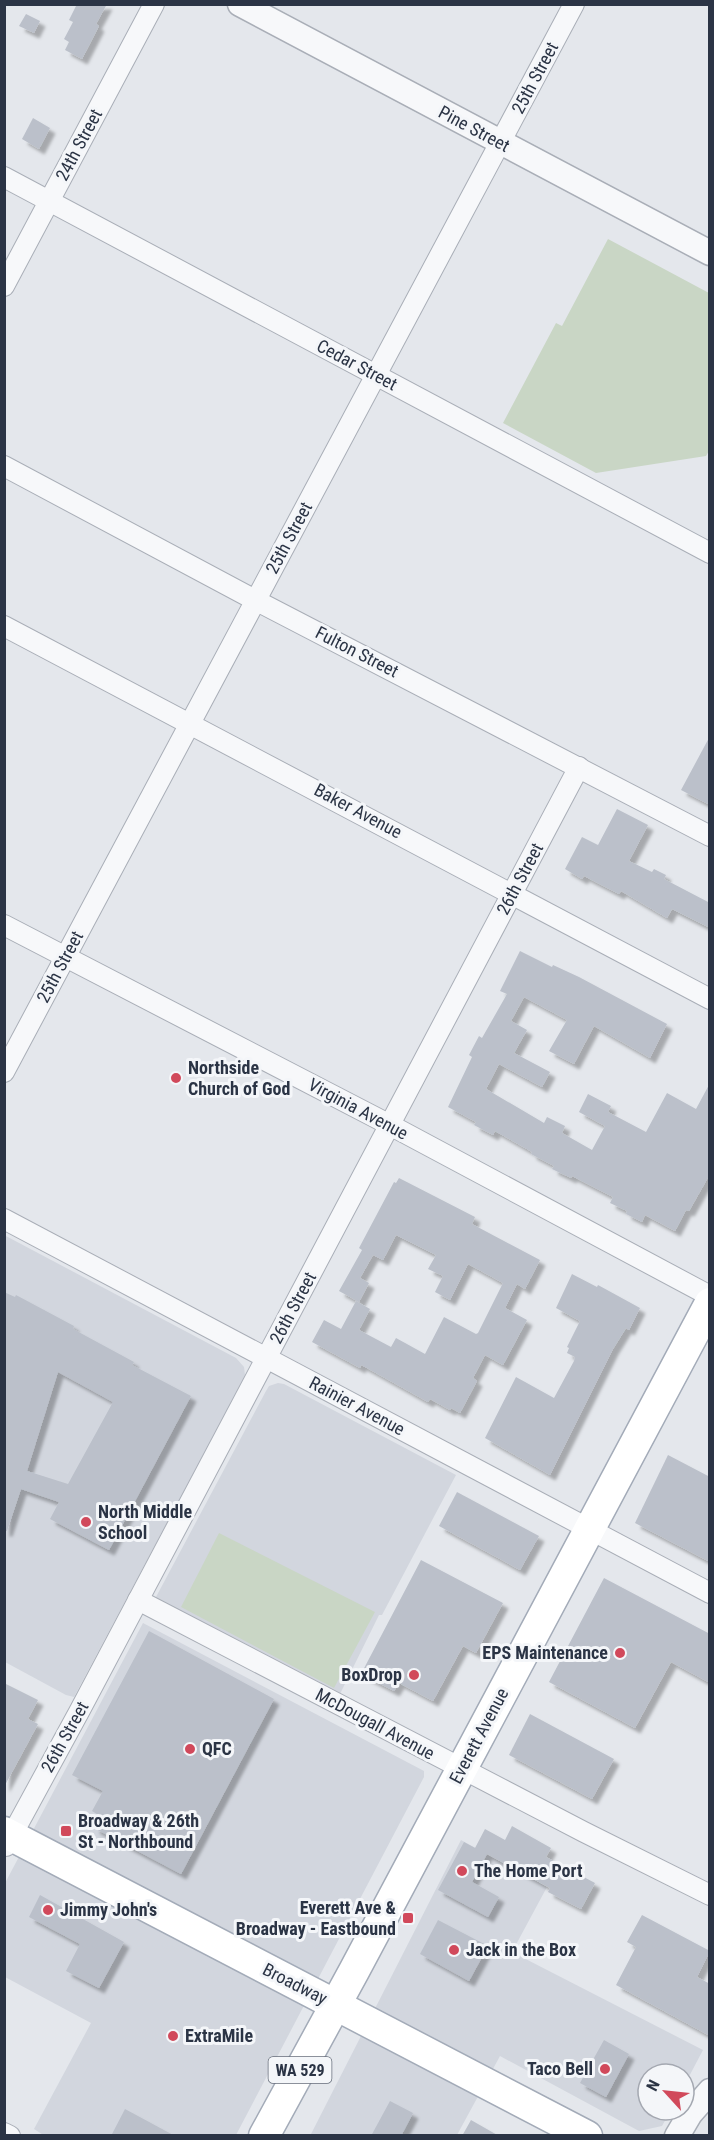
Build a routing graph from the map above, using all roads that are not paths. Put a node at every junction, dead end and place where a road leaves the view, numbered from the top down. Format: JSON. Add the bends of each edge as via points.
{"nodes":[{"id":1,"x":154,"y":4,"type":"edge"},
{"id":2,"x":240,"y":4,"type":"edge"},
{"id":3,"x":574,"y":4,"type":"edge"},
{"id":4,"x":501,"y":143,"type":"junction"},
{"id":5,"x":4,"y":177,"type":"edge"},
{"id":6,"x":50,"y":201,"type":"junction"},
{"id":7,"x":710,"y":253,"type":"edge"},
{"id":8,"x":4,"y":286,"type":"edge"},
{"id":9,"x":375,"y":375,"type":"junction"},
{"id":10,"x":4,"y":466,"type":"edge"},
{"id":11,"x":710,"y":553,"type":"edge"},
{"id":12,"x":255,"y":600,"type":"junction"},
{"id":13,"x":4,"y":626,"type":"edge"},
{"id":14,"x":190,"y":722,"type":"junction"},
{"id":15,"x":579,"y":767,"type":"junction"},
{"id":16,"x":710,"y":836,"type":"edge"},
{"id":17,"x":512,"y":893,"type":"junction"},
{"id":18,"x":4,"y":925,"type":"edge"},
{"id":19,"x":66,"y":958,"type":"junction"},
{"id":20,"x":710,"y":999,"type":"edge"},
{"id":21,"x":4,"y":1071,"type":"edge"},
{"id":22,"x":390,"y":1125,"type":"junction"},
{"id":23,"x":4,"y":1219,"type":"edge"},
{"id":24,"x":710,"y":1296,"type":"edge"},
{"id":25,"x":710,"y":1303,"type":"edge"},
{"id":26,"x":266,"y":1358,"type":"junction"},
{"id":27,"x":589,"y":1529,"type":"junction"},
{"id":28,"x":710,"y":1593,"type":"edge"},
{"id":29,"x":138,"y":1600,"type":"junction"},
{"id":30,"x":462,"y":1769,"type":"junction"},
{"id":31,"x":7,"y":1839,"type":"edge"},
{"id":32,"x":710,"y":1895,"type":"edge"},
{"id":33,"x":336,"y":2005,"type":"junction"},
{"id":34,"x":710,"y":2091,"type":"edge"},
{"id":35,"x":710,"y":2106,"type":"edge"},
{"id":36,"x":4,"y":2133,"type":"edge"},
{"id":37,"x":10,"y":2136,"type":"edge"},
{"id":38,"x":264,"y":2136,"type":"edge"},
{"id":39,"x":587,"y":2136,"type":"edge"},
{"id":40,"x":677,"y":2136,"type":"edge"},
{"id":41,"x":693,"y":2136,"type":"edge"}],
"edges":[{"from":1,"to":6,"type":"street","name":"24th Street"},
{"from":2,"to":4,"type":"street","name":"Pine Street"},
{"from":3,"to":4,"type":"street","name":"25th Street"},
{"from":4,"to":7,"type":"street","name":"Pine Street"},
{"from":4,"to":9,"type":"street","name":"25th Street"},
{"from":5,"to":6,"type":"street","name":"Cedar Street"},
{"from":6,"to":8,"type":"street","name":"24th Street"},
{"from":6,"to":9,"type":"street","name":"Cedar Street"},
{"from":9,"to":11,"type":"street","name":"Cedar Street"},
{"from":9,"to":12,"type":"street","name":"25th Street"},
{"from":10,"to":12,"type":"street","name":"Fulton Street"},
{"from":12,"to":14,"type":"street","name":"25th Street"},
{"from":12,"to":15,"type":"street","name":"Fulton Street"},
{"from":13,"to":14,"type":"street","name":"Baker Avenue"},
{"from":14,"to":17,"type":"street","name":"Baker Avenue"},
{"from":14,"to":19,"type":"street","name":"25th Street"},
{"from":15,"to":16,"type":"street","name":"Fulton Street"},
{"from":15,"to":17,"type":"street","name":"26th Street"},
{"from":17,"to":20,"type":"street","name":"Baker Avenue"},
{"from":17,"to":22,"type":"street","name":"26th Street"},
{"from":18,"to":19,"type":"street","name":"Virginia Avenue"},
{"from":19,"to":21,"type":"street","name":"25th Street"},
{"from":19,"to":22,"type":"street","name":"Virginia Avenue"},
{"from":22,"to":24,"type":"street","name":"Virginia Avenue"},
{"from":22,"to":26,"type":"street","name":"26th Street"},
{"from":23,"to":26,"type":"street","name":"Rainier Avenue"},
{"from":25,"to":27,"type":"main road","name":"Everett Avenue","number":"WA 529"},
{"from":26,"to":27,"type":"street","name":"Rainier Avenue"},
{"from":26,"to":29,"type":"street","name":"26th Street"},
{"from":27,"to":28,"type":"street","name":"Rainier Avenue"},
{"from":27,"to":30,"type":"main road","name":"Everett Avenue","number":"WA 529"},
{"from":29,"to":30,"type":"street","name":"McDougall Avenue"},
{"from":29,"to":31,"type":"street","name":"26th Street"},
{"from":30,"to":32,"type":"street","name":"McDougall Avenue"},
{"from":30,"to":33,"type":"main road","name":"Everett Avenue","number":"WA 529"},
{"from":31,"to":33,"type":"main road","name":"Broadway"},
{"from":33,"to":38,"type":"main road","name":"Everett Avenue","number":"WA 529"},
{"from":33,"to":39,"type":"main road","name":"Broadway"},
{"from":34,"to":40,"type":"street"},
{"from":35,"to":41,"type":"street"},
{"from":36,"to":37,"type":"street"}]}
